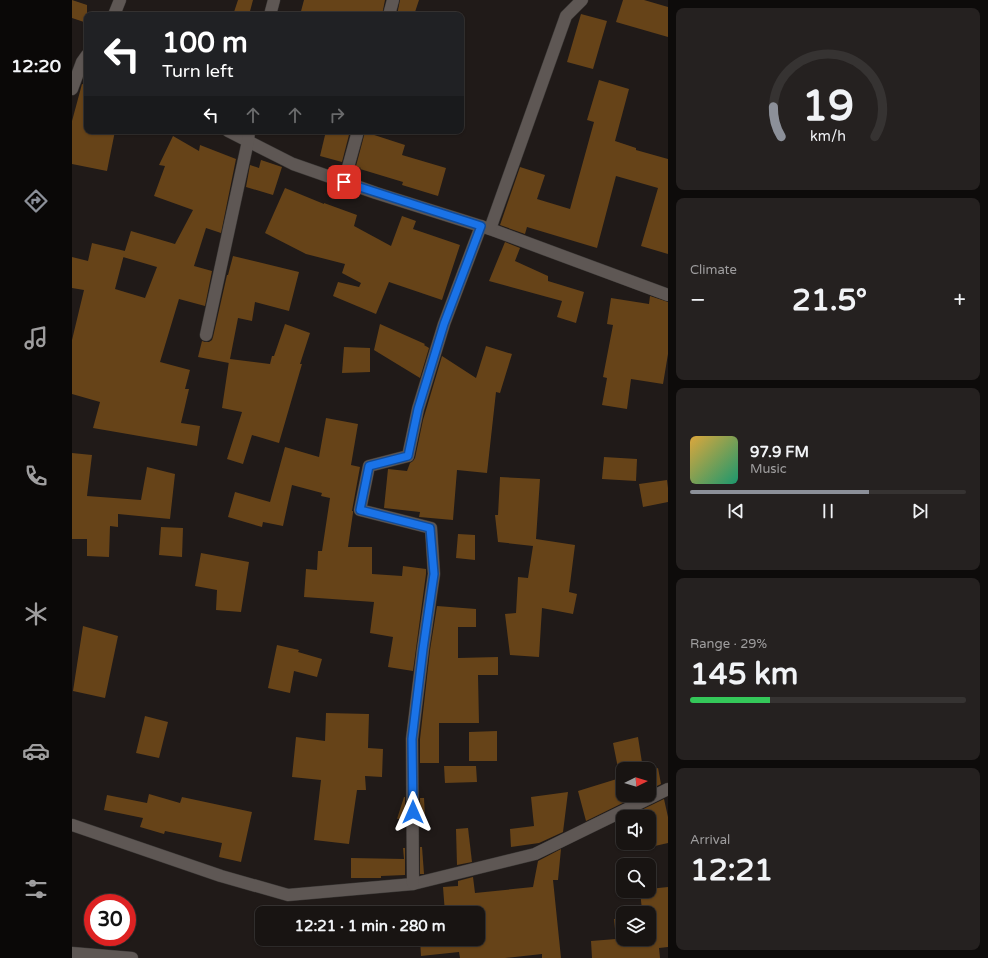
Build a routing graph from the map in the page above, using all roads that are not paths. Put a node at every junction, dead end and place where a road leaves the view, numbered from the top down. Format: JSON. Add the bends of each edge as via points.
{"nodes":[{"id":1,"x":120,"y":0,"type":"edge"},
{"id":2,"x":274,"y":0,"type":"edge"},
{"id":3,"x":393,"y":0,"type":"edge"},
{"id":4,"x":582,"y":0,"type":"edge"},
{"id":5,"x":115,"y":12,"type":"edge"},
{"id":6,"x":271,"y":12,"type":"edge"},
{"id":7,"x":390,"y":12,"type":"edge"},
{"id":8,"x":82,"y":59,"type":"edge"},
{"id":9,"x":72,"y":89,"type":"edge"},
{"id":10,"x":357,"y":134,"type":"edge"},
{"id":11,"x":248,"y":136,"type":"edge"},
{"id":12,"x":344,"y":182,"type":"junction"},
{"id":13,"x":485,"y":228,"type":"junction"},
{"id":14,"x":668,"y":295,"type":"edge"},
{"id":15,"x":206,"y":335,"type":"dead end"},
{"id":16,"x":668,"y":789,"type":"edge"},
{"id":17,"x":72,"y":825,"type":"edge"},
{"id":18,"x":413,"y":884,"type":"junction"},
{"id":19,"x":72,"y":953,"type":"edge"},
{"id":20,"x":132,"y":958,"type":"edge"}],
"edges":[{"from":1,"to":5,"type":"street"},
{"from":2,"to":6,"type":"street"},
{"from":3,"to":7,"type":"street"},
{"from":4,"to":13,"type":"street","via":[[566,16]]},
{"from":8,"to":9,"type":"street"},
{"from":10,"to":12,"type":"street"},
{"from":11,"to":12,"type":"street","via":[[293,164]]},
{"from":11,"to":15,"type":"street"},
{"from":12,"to":13,"type":"street"},
{"from":13,"to":14,"type":"street"},
{"from":13,"to":18,"type":"street","via":[[444,324],[418,409],[408,456],[369,466],[360,510],[430,528],[434,574],[412,739]]},
{"from":16,"to":18,"type":"street","via":[[534,854]]},
{"from":17,"to":18,"type":"street","via":[[222,876],[288,895]]},
{"from":19,"to":20,"type":"street"}]}
